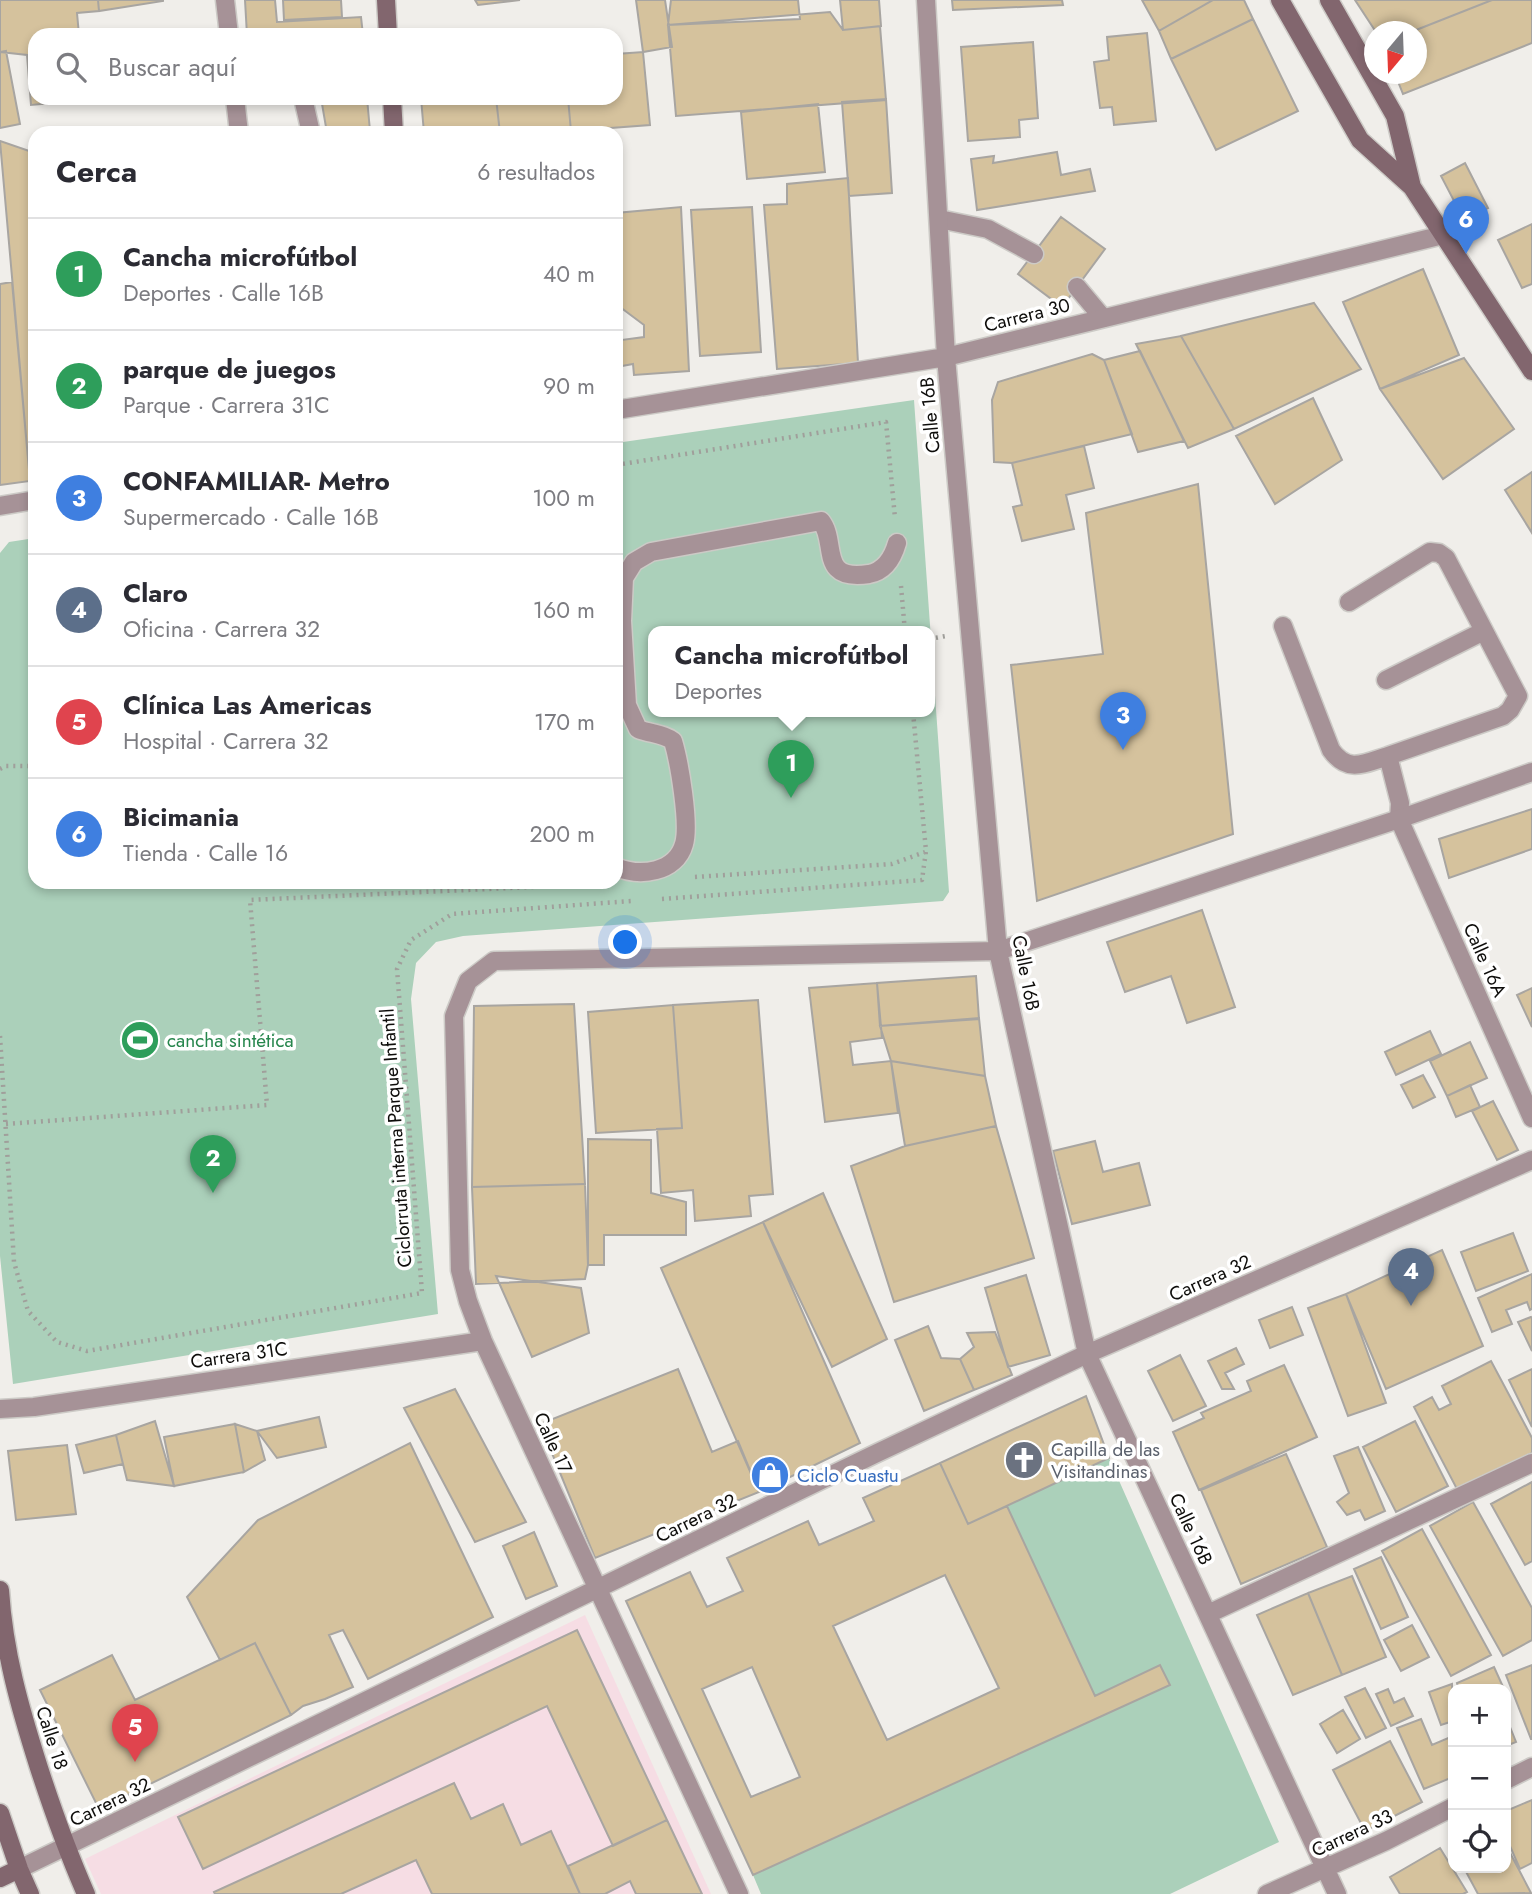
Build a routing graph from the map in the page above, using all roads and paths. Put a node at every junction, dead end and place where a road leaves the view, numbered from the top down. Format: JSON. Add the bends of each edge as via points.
{"nodes":[{"id":1,"x":225,"y":0,"type":"edge"},
{"id":2,"x":386,"y":0,"type":"edge"},
{"id":3,"x":926,"y":0,"type":"edge"},
{"id":4,"x":1280,"y":0,"type":"edge"},
{"id":5,"x":1329,"y":0,"type":"edge"},
{"id":6,"x":228,"y":28,"type":"edge"},
{"id":7,"x":388,"y":28,"type":"edge"},
{"id":8,"x":236,"y":105,"type":"edge"},
{"id":9,"x":305,"y":105,"type":"edge"},
{"id":10,"x":392,"y":105,"type":"edge"},
{"id":11,"x":238,"y":126,"type":"edge"},
{"id":12,"x":309,"y":126,"type":"edge"},
{"id":13,"x":394,"y":126,"type":"edge"},
{"id":14,"x":1412,"y":187,"type":"junction"},
{"id":15,"x":939,"y":219,"type":"junction"},
{"id":16,"x":1443,"y":235,"type":"junction"},
{"id":17,"x":1034,"y":254,"type":"dead end"},
{"id":18,"x":1077,"y":287,"type":"dead end"},
{"id":19,"x":1103,"y":318,"type":"junction"},
{"id":20,"x":946,"y":357,"type":"junction"},
{"id":21,"x":1532,"y":371,"type":"edge"},
{"id":22,"x":623,"y":409,"type":"edge"},
{"id":23,"x":623,"y":464,"type":"edge"},
{"id":24,"x":28,"y":501,"type":"edge"},
{"id":25,"x":0,"y":506,"type":"edge"},
{"id":26,"x":897,"y":543,"type":"junction"},
{"id":27,"x":623,"y":600,"type":"edge"},
{"id":28,"x":1349,"y":602,"type":"dead end"},
{"id":29,"x":904,"y":626,"type":"edge"},
{"id":30,"x":1283,"y":626,"type":"dead end"},
{"id":31,"x":1484,"y":631,"type":"junction"},
{"id":32,"x":623,"y":642,"type":"edge"},
{"id":33,"x":1386,"y":680,"type":"dead end"},
{"id":34,"x":913,"y":717,"type":"edge"},
{"id":35,"x":1388,"y":756,"type":"junction"},
{"id":36,"x":28,"y":766,"type":"edge"},
{"id":37,"x":0,"y":769,"type":"edge"},
{"id":38,"x":1532,"y":772,"type":"edge"},
{"id":39,"x":1399,"y":819,"type":"junction"},
{"id":40,"x":926,"y":851,"type":"junction"},
{"id":41,"x":623,"y":874,"type":"edge"},
{"id":42,"x":690,"y":878,"type":"dead end"},
{"id":43,"x":409,"y":889,"type":"edge"},
{"id":44,"x":659,"y":899,"type":"dead end"},
{"id":45,"x":646,"y":900,"type":"dead end"},
{"id":46,"x":998,"y":951,"type":"junction"},
{"id":47,"x":0,"y":1036,"type":"edge"},
{"id":48,"x":1532,"y":1118,"type":"edge"},
{"id":49,"x":6,"y":1124,"type":"junction"},
{"id":50,"x":1532,"y":1160,"type":"edge"},
{"id":51,"x":483,"y":1340,"type":"junction"},
{"id":52,"x":1087,"y":1354,"type":"junction"},
{"id":53,"x":0,"y":1409,"type":"edge"},
{"id":54,"x":1532,"y":1463,"type":"edge"},
{"id":55,"x":0,"y":1590,"type":"edge"},
{"id":56,"x":598,"y":1590,"type":"junction"},
{"id":57,"x":1208,"y":1614,"type":"junction"},
{"id":58,"x":1532,"y":1767,"type":"edge"},
{"id":59,"x":1511,"y":1778,"type":"edge"},
{"id":60,"x":1448,"y":1809,"type":"edge"},
{"id":61,"x":0,"y":1813,"type":"edge"},
{"id":62,"x":65,"y":1847,"type":"junction"},
{"id":63,"x":1326,"y":1868,"type":"junction"},
{"id":64,"x":19,"y":1869,"type":"junction"},
{"id":65,"x":0,"y":1878,"type":"edge"},
{"id":66,"x":30,"y":1894,"type":"edge"},
{"id":67,"x":86,"y":1894,"type":"edge"},
{"id":68,"x":739,"y":1894,"type":"edge"},
{"id":69,"x":1267,"y":1894,"type":"edge"},
{"id":70,"x":1337,"y":1894,"type":"edge"}],
"edges":[{"from":1,"to":6,"type":"street"},
{"from":2,"to":7,"type":"street"},
{"from":3,"to":15,"type":"street","name":"Calle 16B"},
{"from":4,"to":14,"type":"street","via":[[1360,141]]},
{"from":5,"to":14,"type":"street","via":[[1395,116]]},
{"from":8,"to":11,"type":"street"},
{"from":9,"to":12,"type":"street"},
{"from":10,"to":13,"type":"street"},
{"from":14,"to":16,"type":"street"},
{"from":15,"to":17,"type":"street","via":[[988,229]]},
{"from":15,"to":20,"type":"street","name":"Calle 16B"},
{"from":16,"to":19,"type":"street","name":"Carrera 30"},
{"from":16,"to":21,"type":"street"},
{"from":18,"to":19,"type":"street"},
{"from":19,"to":20,"type":"street","name":"Carrera 30"},
{"from":20,"to":22,"type":"street","name":"Carrera 30"},
{"from":20,"to":46,"type":"street","name":"Calle 16B"},
{"from":23,"to":26,"type":"path","via":[[886,422]]},
{"from":24,"to":25,"type":"street"},
{"from":26,"to":27,"type":"street","via":[[884,566],[864,574],[834,565],[821,521],[651,552],[634,562],[624,578]]},
{"from":26,"to":29,"type":"path"},
{"from":28,"to":31,"type":"street","via":[[1430,552],[1439,552]]},
{"from":30,"to":35,"type":"street","via":[[1339,761],[1355,766]]},
{"from":31,"to":33,"type":"street"},
{"from":31,"to":35,"type":"street","via":[[1518,695],[1510,710]]},
{"from":32,"to":41,"type":"street","via":[[626,705],[638,729],[673,741],[686,834],[680,854],[671,863],[659,870]]},
{"from":34,"to":40,"type":"path"},
{"from":35,"to":39,"type":"street","name":"Calle 16A","via":[[1400,803]]},
{"from":36,"to":37,"type":"path"},
{"from":38,"to":39,"type":"street"},
{"from":39,"to":46,"type":"street"},
{"from":39,"to":48,"type":"street","name":"Calle 16A"},
{"from":40,"to":42,"type":"path","via":[[892,864]]},
{"from":40,"to":44,"type":"path","via":[[922,880]]},
{"from":43,"to":49,"type":"path","via":[[250,900],[267,1105]]},
{"from":45,"to":49,"type":"path","name":"Ciclorruta interna Parque Infantil","via":[[453,914],[411,940],[397,970],[422,1293],[87,1351],[57,1342],[28,1311],[13,1262]]},
{"from":46,"to":51,"type":"street","name":"Calle 17","via":[[494,961],[468,981],[454,1016],[460,1270]]},
{"from":46,"to":52,"type":"street","name":"Calle 16B"},
{"from":47,"to":49,"type":"path","name":"Ciclorruta interna Parque Infantil"},
{"from":50,"to":52,"type":"street","name":"Carrera 32"},
{"from":51,"to":53,"type":"street","name":"Carrera 31C"},
{"from":51,"to":56,"type":"street","name":"Calle 17"},
{"from":52,"to":56,"type":"street","name":"Carrera 32"},
{"from":52,"to":57,"type":"street","name":"Calle 16B"},
{"from":54,"to":57,"type":"street"},
{"from":55,"to":62,"type":"street","name":"Calle 18","via":[[2,1631],[18,1703]]},
{"from":56,"to":62,"type":"street","name":"Carrera 32"},
{"from":56,"to":68,"type":"street","name":"Calle 17"},
{"from":57,"to":63,"type":"street","name":"Calle 16B"},
{"from":58,"to":59,"type":"street"},
{"from":60,"to":63,"type":"street","name":"Carrera 33"},
{"from":61,"to":64,"type":"street"},
{"from":62,"to":64,"type":"street","name":"Carrera 32"},
{"from":62,"to":67,"type":"street","name":"Calle 18"},
{"from":63,"to":69,"type":"street","name":"Carrera 33"},
{"from":63,"to":70,"type":"street","name":"Calle 16B"},
{"from":64,"to":65,"type":"street","name":"Carrera 32"},
{"from":64,"to":66,"type":"street"}]}
